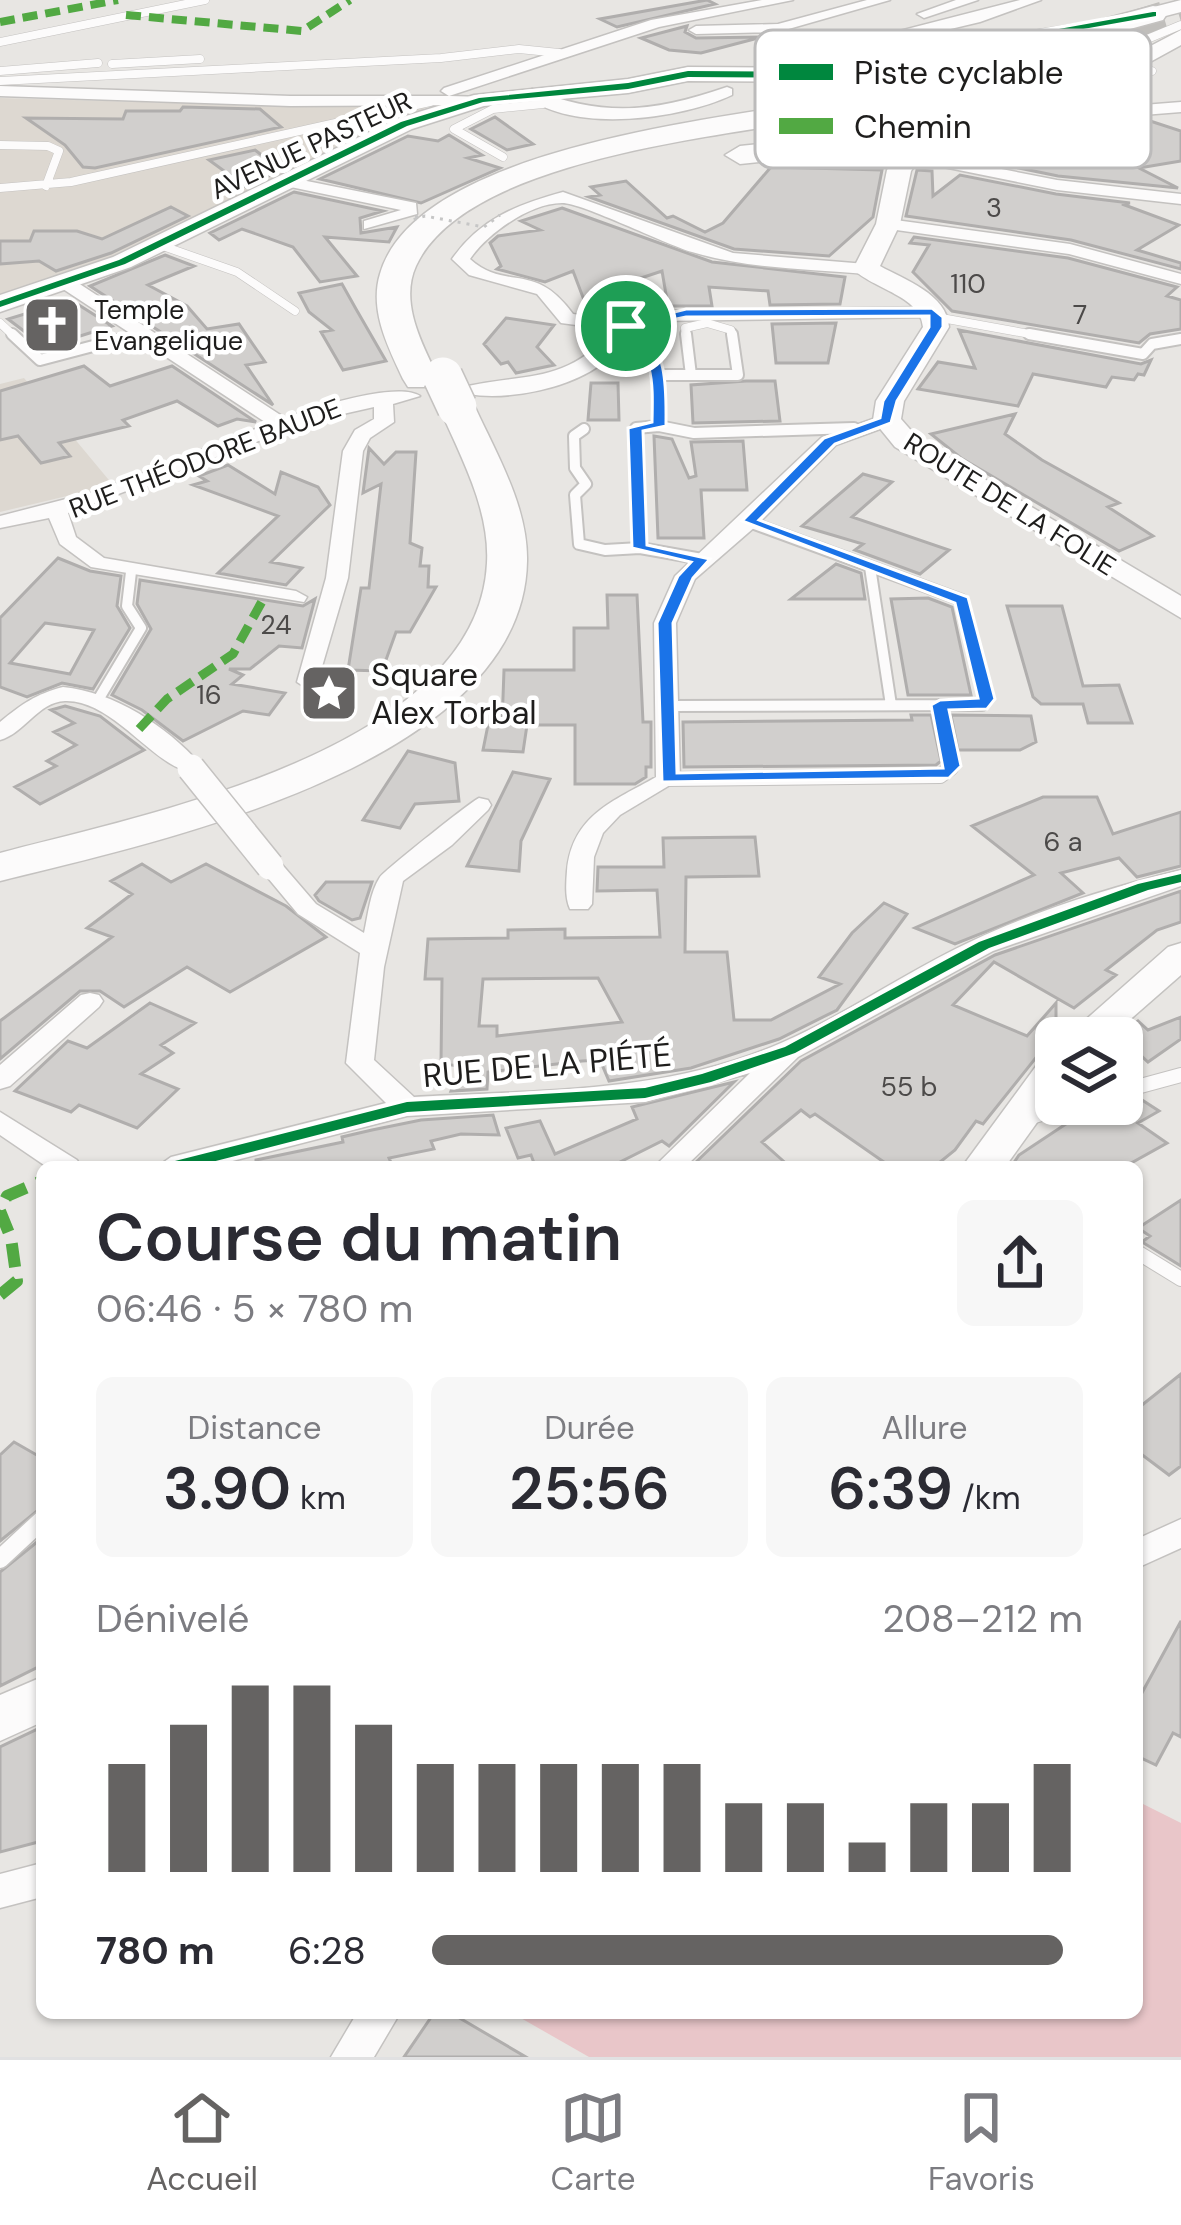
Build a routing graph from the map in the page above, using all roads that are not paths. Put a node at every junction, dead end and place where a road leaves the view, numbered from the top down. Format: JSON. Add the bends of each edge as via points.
{"nodes":[{"id":1,"x":205,"y":0,"type":"edge"},
{"id":2,"x":786,"y":0,"type":"edge"},
{"id":3,"x":884,"y":0,"type":"edge"},
{"id":4,"x":971,"y":0,"type":"edge"},
{"id":5,"x":1034,"y":0,"type":"edge"},
{"id":6,"x":1167,"y":10,"type":"edge"},
{"id":7,"x":1181,"y":25,"type":"edge"},
{"id":8,"x":637,"y":29,"type":"junction"},
{"id":9,"x":863,"y":30,"type":"edge"},
{"id":10,"x":936,"y":30,"type":"edge"},
{"id":11,"x":1059,"y":30,"type":"edge"},
{"id":12,"x":1181,"y":35,"type":"edge"},
{"id":13,"x":1151,"y":40,"type":"edge"},
{"id":14,"x":0,"y":42,"type":"edge"},
{"id":15,"x":1151,"y":45,"type":"edge"},
{"id":16,"x":559,"y":52,"type":"junction"},
{"id":17,"x":200,"y":59,"type":"dead end"},
{"id":18,"x":106,"y":68,"type":"junction"},
{"id":19,"x":0,"y":71,"type":"edge"},
{"id":20,"x":755,"y":77,"type":"edge"},
{"id":21,"x":0,"y":81,"type":"edge"},
{"id":22,"x":755,"y":82,"type":"edge"},
{"id":23,"x":728,"y":84,"type":"junction"},
{"id":24,"x":0,"y":91,"type":"edge"},
{"id":25,"x":470,"y":95,"type":"junction"},
{"id":26,"x":538,"y":99,"type":"junction"},
{"id":27,"x":1181,"y":107,"type":"edge"},
{"id":28,"x":1151,"y":108,"type":"edge"},
{"id":29,"x":755,"y":123,"type":"edge"},
{"id":30,"x":755,"y":135,"type":"edge"},
{"id":31,"x":0,"y":145,"type":"edge"},
{"id":32,"x":755,"y":154,"type":"edge"},
{"id":33,"x":502,"y":157,"type":"dead end"},
{"id":34,"x":901,"y":168,"type":"edge"},
{"id":35,"x":971,"y":168,"type":"edge"},
{"id":36,"x":286,"y":182,"type":"junction"},
{"id":37,"x":46,"y":186,"type":"junction"},
{"id":38,"x":0,"y":188,"type":"edge"},
{"id":39,"x":1181,"y":199,"type":"edge"},
{"id":40,"x":465,"y":217,"type":"junction"},
{"id":41,"x":888,"y":224,"type":"junction"},
{"id":42,"x":370,"y":225,"type":"dead end"},
{"id":43,"x":160,"y":245,"type":"junction"},
{"id":44,"x":866,"y":269,"type":"junction"},
{"id":45,"x":1181,"y":280,"type":"edge"},
{"id":46,"x":66,"y":283,"type":"junction"},
{"id":47,"x":0,"y":304,"type":"edge"},
{"id":48,"x":295,"y":311,"type":"dead end"},
{"id":49,"x":934,"y":315,"type":"junction"},
{"id":50,"x":0,"y":323,"type":"edge"},
{"id":51,"x":626,"y":326,"type":"junction"},
{"id":52,"x":1181,"y":339,"type":"edge"},
{"id":53,"x":116,"y":340,"type":"dead end"},
{"id":54,"x":659,"y":375,"type":"junction"},
{"id":55,"x":691,"y":375,"type":"junction"},
{"id":56,"x":440,"y":393,"type":"junction"},
{"id":57,"x":383,"y":398,"type":"junction"},
{"id":58,"x":886,"y":420,"type":"junction"},
{"id":59,"x":284,"y":426,"type":"junction"},
{"id":60,"x":659,"y":426,"type":"junction"},
{"id":61,"x":854,"y":428,"type":"junction"},
{"id":62,"x":584,"y":429,"type":"dead end"},
{"id":63,"x":58,"y":514,"type":"junction"},
{"id":64,"x":749,"y":521,"type":"junction"},
{"id":65,"x":0,"y":522,"type":"edge"},
{"id":66,"x":640,"y":548,"type":"junction"},
{"id":67,"x":703,"y":559,"type":"junction"},
{"id":68,"x":870,"y":567,"type":"junction"},
{"id":69,"x":131,"y":572,"type":"junction"},
{"id":70,"x":296,"y":597,"type":"dead end"},
{"id":71,"x":1181,"y":609,"type":"edge"},
{"id":72,"x":308,"y":682,"type":"dead end"},
{"id":73,"x":98,"y":700,"type":"junction"},
{"id":74,"x":940,"y":705,"type":"junction"},
{"id":75,"x":669,"y":706,"type":"junction"},
{"id":76,"x":891,"y":706,"type":"junction"},
{"id":77,"x":0,"y":734,"type":"edge"},
{"id":78,"x":668,"y":779,"type":"junction"},
{"id":79,"x":211,"y":791,"type":"junction"},
{"id":80,"x":478,"y":805,"type":"dead end"},
{"id":81,"x":108,"y":829,"type":"junction"},
{"id":82,"x":0,"y":835,"type":"edge"},
{"id":83,"x":0,"y":849,"type":"edge"},
{"id":84,"x":0,"y":867,"type":"edge"},
{"id":85,"x":1181,"y":878,"type":"edge"},
{"id":86,"x":0,"y":882,"type":"edge"},
{"id":87,"x":579,"y":904,"type":"dead end"},
{"id":88,"x":377,"y":952,"type":"junction"},
{"id":89,"x":1181,"y":956,"type":"edge"},
{"id":90,"x":90,"y":1001,"type":"dead end"},
{"id":91,"x":1110,"y":1017,"type":"edge"},
{"id":92,"x":790,"y":1050,"type":"junction"},
{"id":93,"x":1181,"y":1075,"type":"edge"},
{"id":94,"x":0,"y":1080,"type":"edge"},
{"id":95,"x":1143,"y":1085,"type":"edge"},
{"id":96,"x":1035,"y":1095,"type":"edge"},
{"id":97,"x":406,"y":1107,"type":"junction"},
{"id":98,"x":1035,"y":1116,"type":"edge"},
{"id":99,"x":0,"y":1121,"type":"edge"},
{"id":100,"x":1016,"y":1121,"type":"junction"},
{"id":101,"x":58,"y":1161,"type":"edge"},
{"id":102,"x":194,"y":1161,"type":"edge"},
{"id":103,"x":674,"y":1161,"type":"edge"},
{"id":104,"x":988,"y":1161,"type":"edge"},
{"id":105,"x":1143,"y":1256,"type":"edge"},
{"id":106,"x":1181,"y":1280,"type":"edge"},
{"id":107,"x":36,"y":1526,"type":"edge"},
{"id":108,"x":1181,"y":1532,"type":"edge"},
{"id":109,"x":1143,"y":1553,"type":"edge"},
{"id":110,"x":0,"y":1559,"type":"edge"},
{"id":111,"x":36,"y":1701,"type":"edge"},
{"id":112,"x":0,"y":1719,"type":"edge"},
{"id":113,"x":36,"y":1882,"type":"edge"},
{"id":114,"x":0,"y":1891,"type":"edge"},
{"id":115,"x":376,"y":2019,"type":"edge"},
{"id":116,"x":351,"y":2057,"type":"edge"}],
"edges":[{"from":1,"to":14,"type":"lane"},
{"from":2,"to":8,"type":"street"},
{"from":3,"to":8,"type":"street","via":[[778,28]]},
{"from":4,"to":9,"type":"street"},
{"from":5,"to":10,"type":"street"},
{"from":6,"to":11,"type":"street","name":"AVENUE PASTEUR"},
{"from":7,"to":13,"type":"lane"},
{"from":8,"to":16,"type":"street"},
{"from":12,"to":15,"type":"street"},
{"from":16,"to":18,"type":"lane"},
{"from":16,"to":25,"type":"street"},
{"from":17,"to":18,"type":"lane"},
{"from":18,"to":19,"type":"lane"},
{"from":18,"to":21,"type":"lane"},
{"from":20,"to":23,"type":"street"},
{"from":22,"to":23,"type":"street","name":"AVENUE PASTEUR"},
{"from":23,"to":26,"type":"street","name":"AVENUE PASTEUR","via":[[674,76]]},
{"from":23,"to":26,"type":"street","via":[[699,105],[658,112]]},
{"from":24,"to":25,"type":"street","via":[[290,101]]},
{"from":25,"to":26,"type":"street","name":"AVENUE PASTEUR"},
{"from":25,"to":36,"type":"street","name":"AVENUE PASTEUR"},
{"from":25,"to":37,"type":"lane"},
{"from":26,"to":33,"type":"lane","via":[[454,129]]},
{"from":27,"to":28,"type":"street"},
{"from":29,"to":56,"type":"highway","via":[[564,159],[468,196],[413,243],[394,286],[399,332]]},
{"from":30,"to":40,"type":"highway","via":[[574,171]]},
{"from":31,"to":37,"type":"lane","via":[[59,151]]},
{"from":32,"to":40,"type":"highway","via":[[607,175]]},
{"from":34,"to":41,"type":"street"},
{"from":35,"to":39,"type":"street"},
{"from":36,"to":42,"type":"street","via":[[410,207],[410,214]]},
{"from":36,"to":43,"type":"street","name":"AVENUE PASTEUR"},
{"from":37,"to":38,"type":"lane"},
{"from":40,"to":56,"type":"highway","via":[[430,251],[417,286]]},
{"from":41,"to":44,"type":"street"},
{"from":41,"to":45,"type":"street","via":[[1070,249]]},
{"from":43,"to":46,"type":"street","name":"AVENUE PASTEUR"},
{"from":43,"to":48,"type":"lane","via":[[237,272]]},
{"from":44,"to":49,"type":"street"},
{"from":44,"to":51,"type":"street","via":[[714,253],[570,198],[509,215],[463,253],[461,265],[550,293],[567,319]]},
{"from":46,"to":47,"type":"street","name":"AVENUE PASTEUR"},
{"from":46,"to":59,"type":"street"},
{"from":49,"to":51,"type":"street","via":[[686,313]]},
{"from":49,"to":52,"type":"lane","via":[[1143,354]]},
{"from":49,"to":58,"type":"street","name":"ROUTE DE LA FOLIE","via":[[936,327]]},
{"from":50,"to":53,"type":"lane","via":[[40,360]]},
{"from":51,"to":54,"type":"lane","via":[[641,335]]},
{"from":51,"to":56,"type":"street","name":"RUE THÉODORE BAUDE","via":[[570,373]]},
{"from":54,"to":55,"type":"lane"},
{"from":54,"to":60,"type":"lane"},
{"from":55,"to":55,"type":"lane","via":[[738,375],[731,330],[685,328]]},
{"from":56,"to":57,"type":"street","name":"RUE THÉODORE BAUDE"},
{"from":56,"to":79,"type":"highway","via":[[496,499],[507,559],[486,638],[426,705],[364,746]]},
{"from":57,"to":59,"type":"street","name":"RUE THÉODORE BAUDE"},
{"from":57,"to":72,"type":"street","via":[[385,422],[362,434],[353,451],[337,578]]},
{"from":58,"to":61,"type":"street"},
{"from":58,"to":71,"type":"street","name":"ROUTE DE LA FOLIE","via":[[946,468]]},
{"from":59,"to":63,"type":"street","name":"RUE THÉODORE BAUDE"},
{"from":60,"to":61,"type":"lane","via":[[694,433]]},
{"from":60,"to":66,"type":"lane","via":[[635,428]]},
{"from":61,"to":64,"type":"street","via":[[830,441]]},
{"from":62,"to":66,"type":"lane","via":[[574,436],[575,468],[586,484],[574,495],[579,544]]},
{"from":63,"to":65,"type":"street","name":"RUE THÉODORE BAUDE"},
{"from":63,"to":69,"type":"street","via":[[82,554]]},
{"from":64,"to":67,"type":"street"},
{"from":64,"to":68,"type":"lane"},
{"from":66,"to":67,"type":"lane"},
{"from":67,"to":75,"type":"street","via":[[665,623]]},
{"from":68,"to":74,"type":"lane","via":[[948,593],[967,608],[987,699]]},
{"from":68,"to":76,"type":"lane"},
{"from":69,"to":70,"type":"street"},
{"from":69,"to":73,"type":"lane","via":[[127,606],[141,628]]},
{"from":73,"to":77,"type":"street","via":[[52,696]]},
{"from":73,"to":79,"type":"street"},
{"from":74,"to":76,"type":"lane"},
{"from":74,"to":78,"type":"lane","via":[[952,766],[940,776]]},
{"from":75,"to":76,"type":"lane"},
{"from":75,"to":78,"type":"street"},
{"from":78,"to":87,"type":"street","via":[[614,807],[588,836],[579,849]]},
{"from":79,"to":81,"type":"highway"},
{"from":79,"to":88,"type":"street","bridge":true,"via":[[307,909]]},
{"from":80,"to":88,"type":"street","via":[[391,880]]},
{"from":81,"to":82,"type":"highway"},
{"from":81,"to":83,"type":"highway"},
{"from":81,"to":84,"type":"highway"},
{"from":81,"to":86,"type":"highway"},
{"from":85,"to":92,"type":"street","name":"RUE DE LA PIÉTÉ","via":[[984,945]]},
{"from":88,"to":97,"type":"street","via":[[360,1063]]},
{"from":89,"to":91,"type":"street"},
{"from":90,"to":94,"type":"street"},
{"from":92,"to":97,"type":"street","name":"RUE DE LA PIÉTÉ","via":[[644,1093]]},
{"from":92,"to":103,"type":"street"},
{"from":93,"to":95,"type":"lane"},
{"from":96,"to":100,"type":"street"},
{"from":97,"to":102,"type":"street","name":"RUE DE LA PIÉTÉ"},
{"from":98,"to":100,"type":"lane"},
{"from":99,"to":101,"type":"street"},
{"from":100,"to":104,"type":"street"},
{"from":105,"to":106,"type":"lane"},
{"from":107,"to":110,"type":"lane"},
{"from":108,"to":109,"type":"street"},
{"from":111,"to":112,"type":"street"},
{"from":113,"to":114,"type":"street"},
{"from":115,"to":116,"type":"street"}]}
